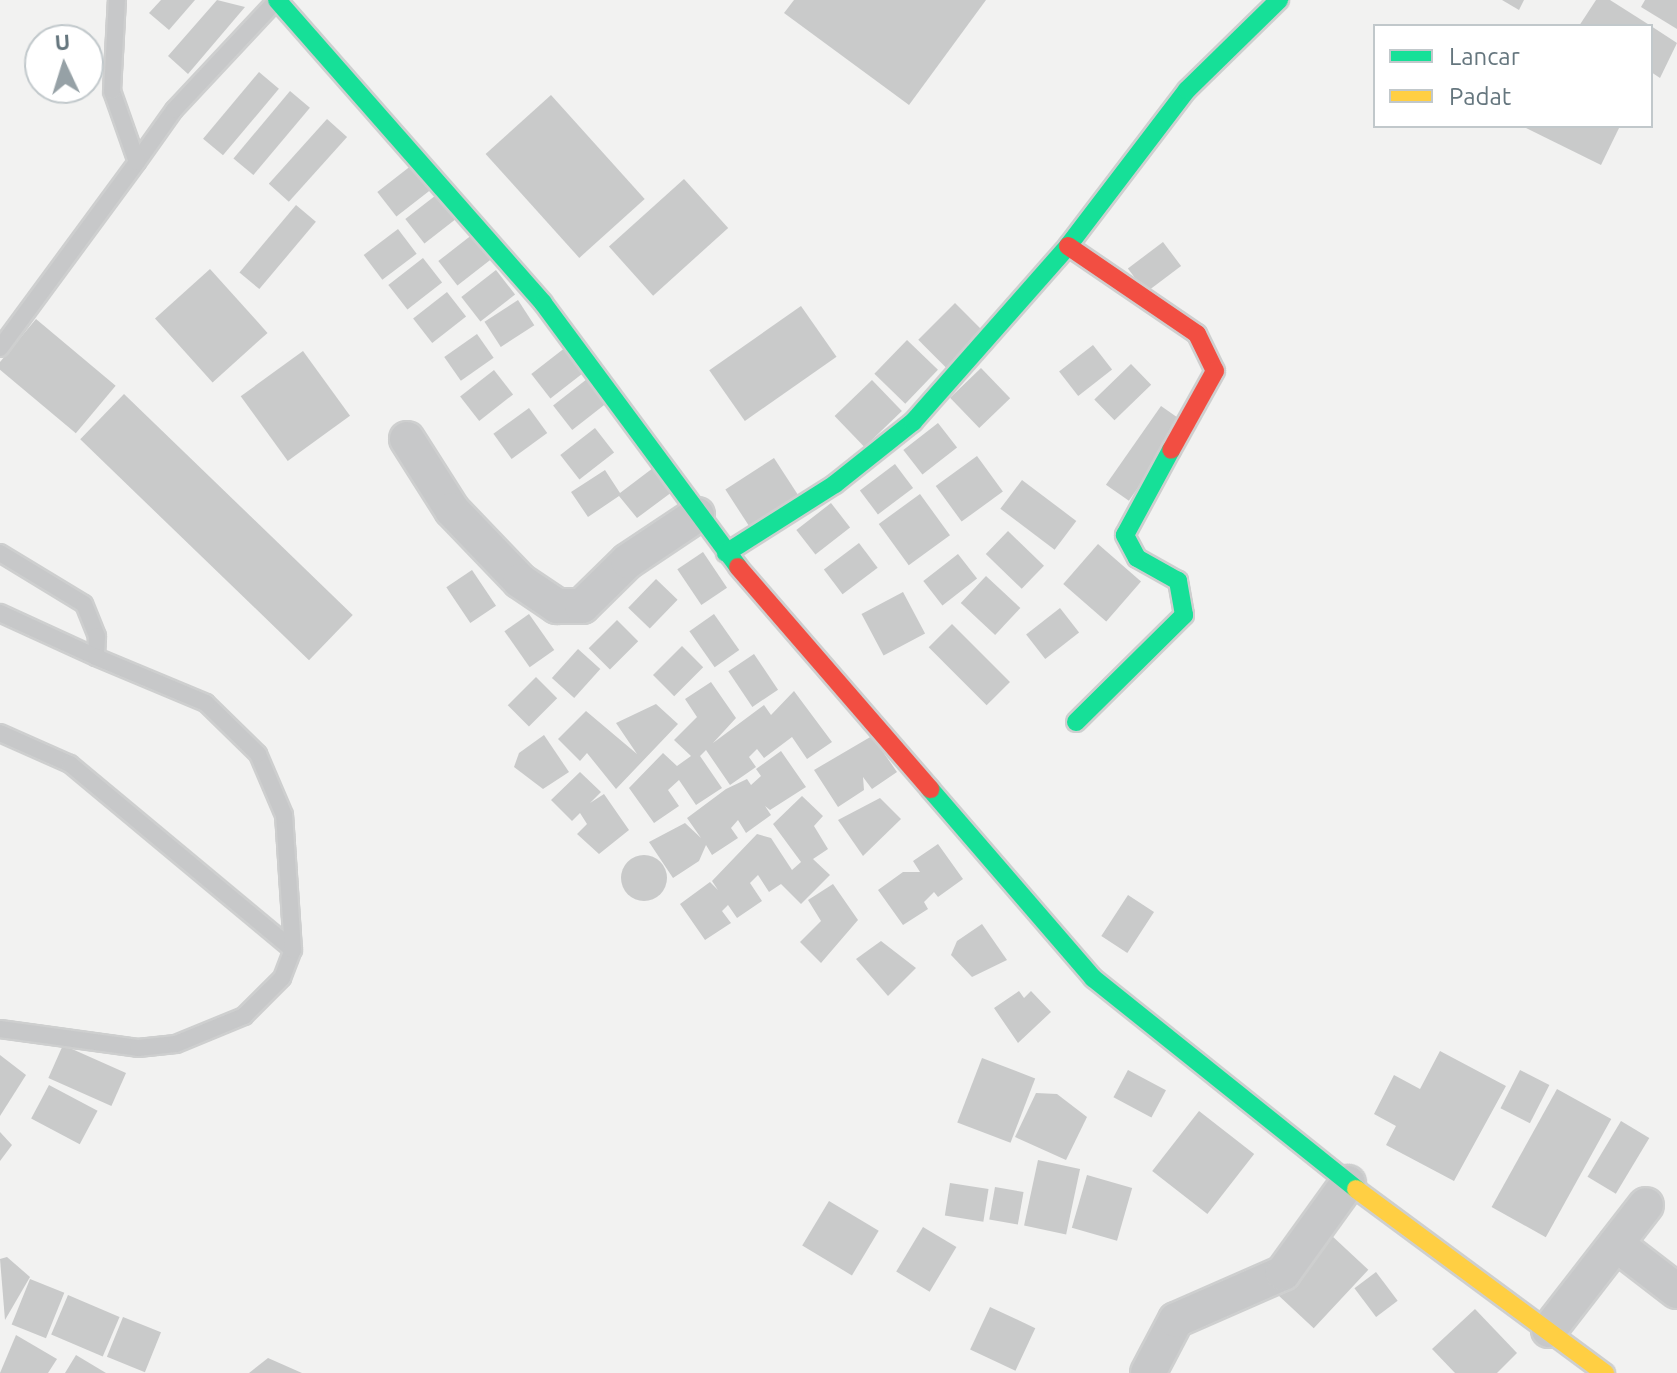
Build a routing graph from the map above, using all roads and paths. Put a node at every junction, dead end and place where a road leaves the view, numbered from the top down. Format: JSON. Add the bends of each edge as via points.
{"nodes":[{"id":1,"x":117,"y":0,"type":"edge"},
{"id":2,"x":277,"y":0,"type":"edge"},
{"id":3,"x":1279,"y":0,"type":"edge"},
{"id":4,"x":137,"y":162,"type":"junction"},
{"id":5,"x":1068,"y":246,"type":"junction"},
{"id":6,"x":0,"y":348,"type":"edge"},
{"id":7,"x":407,"y":439,"type":"dead end"},
{"id":8,"x":697,"y":515,"type":"junction"},
{"id":9,"x":0,"y":553,"type":"edge"},
{"id":10,"x":726,"y":553,"type":"junction"},
{"id":11,"x":0,"y":613,"type":"edge"},
{"id":12,"x":96,"y":657,"type":"junction"},
{"id":13,"x":1076,"y":722,"type":"dead end"},
{"id":14,"x":0,"y":733,"type":"edge"},
{"id":15,"x":293,"y":950,"type":"junction"},
{"id":16,"x":0,"y":1029,"type":"edge"},
{"id":17,"x":1348,"y":1183,"type":"junction"},
{"id":18,"x":1646,"y":1205,"type":"dead end"},
{"id":19,"x":1616,"y":1244,"type":"junction"},
{"id":20,"x":1677,"y":1291,"type":"edge"},
{"id":21,"x":1549,"y":1330,"type":"junction"},
{"id":22,"x":1148,"y":1373,"type":"edge"},
{"id":23,"x":1605,"y":1373,"type":"edge"}],
"edges":[{"from":1,"to":4,"type":"lane","via":[[112,91]]},
{"from":2,"to":4,"type":"lane","via":[[174,110]]},
{"from":2,"to":8,"type":"street","via":[[543,303]]},
{"from":3,"to":5,"type":"street","via":[[1187,90]]},
{"from":4,"to":6,"type":"lane"},
{"from":5,"to":10,"type":"street","via":[[913,422],[835,484]]},
{"from":5,"to":13,"type":"street","via":[[1197,334],[1215,371],[1125,535],[1137,558],[1178,581],[1184,615]]},
{"from":7,"to":8,"type":"street","via":[[452,510],[520,581],[557,606],[582,606],[628,561]]},
{"from":8,"to":10,"type":"street"},
{"from":9,"to":12,"type":"lane","via":[[84,604],[97,636]]},
{"from":10,"to":17,"type":"street","via":[[1093,978]]},
{"from":11,"to":12,"type":"lane"},
{"from":12,"to":15,"type":"lane","via":[[206,703],[258,754],[284,815]]},
{"from":14,"to":15,"type":"lane","via":[[70,764]]},
{"from":15,"to":16,"type":"lane","via":[[282,978],[244,1016],[176,1044],[138,1048]]},
{"from":17,"to":21,"type":"street"},
{"from":17,"to":22,"type":"street","via":[[1283,1273],[1176,1320]]},
{"from":18,"to":19,"type":"street"},
{"from":19,"to":20,"type":"street"},
{"from":19,"to":21,"type":"street"},
{"from":21,"to":23,"type":"street"}]}
